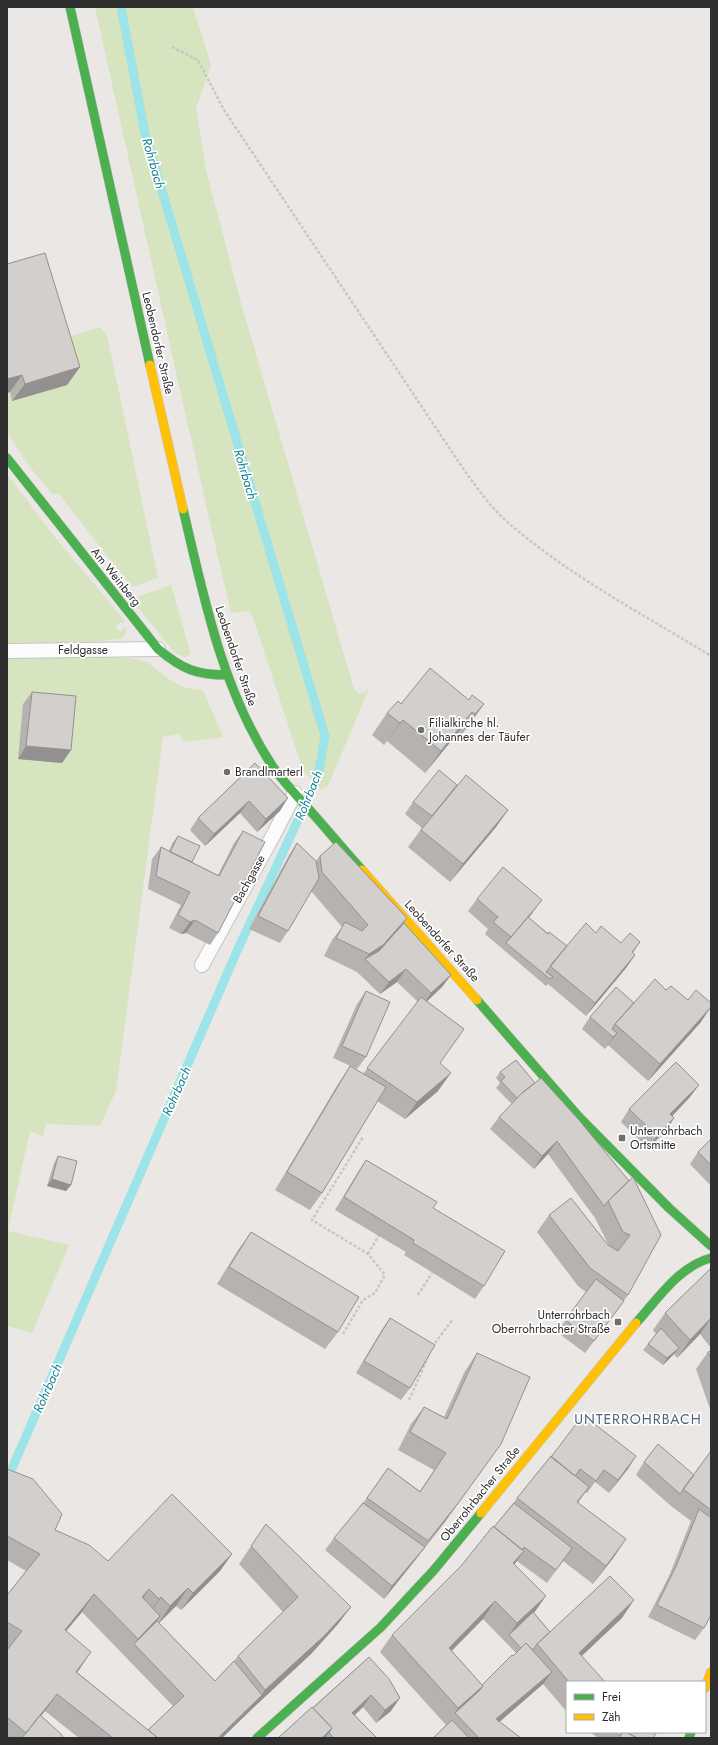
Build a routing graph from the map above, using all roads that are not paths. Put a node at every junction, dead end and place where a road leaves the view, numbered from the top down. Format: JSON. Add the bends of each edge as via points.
{"nodes":[{"id":1,"x":70,"y":7,"type":"edge"},
{"id":2,"x":7,"y":458,"type":"edge"},
{"id":3,"x":158,"y":650,"type":"junction"},
{"id":4,"x":7,"y":651,"type":"edge"},
{"id":5,"x":227,"y":675,"type":"junction"},
{"id":6,"x":297,"y":795,"type":"junction"},
{"id":7,"x":202,"y":964,"type":"dead end"},
{"id":8,"x":711,"y":1246,"type":"edge"},
{"id":9,"x":711,"y":1258,"type":"edge"},
{"id":10,"x":711,"y":1672,"type":"edge"},
{"id":11,"x":706,"y":1685,"type":"edge"},
{"id":12,"x":257,"y":1738,"type":"edge"}],
"edges":[{"from":1,"to":5,"type":"main road","name":"Leobendorfer Straße","via":[[207,610]]},
{"from":2,"to":3,"type":"main road","name":"Am Weinberg"},
{"from":3,"to":4,"type":"lane","name":"Feldgasse"},
{"from":3,"to":5,"type":"main road","name":"Am Weinberg","via":[[189,672]]},
{"from":5,"to":6,"type":"main road","name":"Leobendorfer Straße","via":[[253,734],[274,768]]},
{"from":6,"to":7,"type":"lane","name":"Bachgasse"},
{"from":6,"to":8,"type":"main road","name":"Leobendorfer Straße","via":[[580,1117],[669,1208]]},
{"from":9,"to":12,"type":"main road","name":"Oberrohrbacher Straße","via":[[685,1271],[667,1288],[434,1570],[386,1622]]},
{"from":10,"to":11,"type":"main road"}]}
